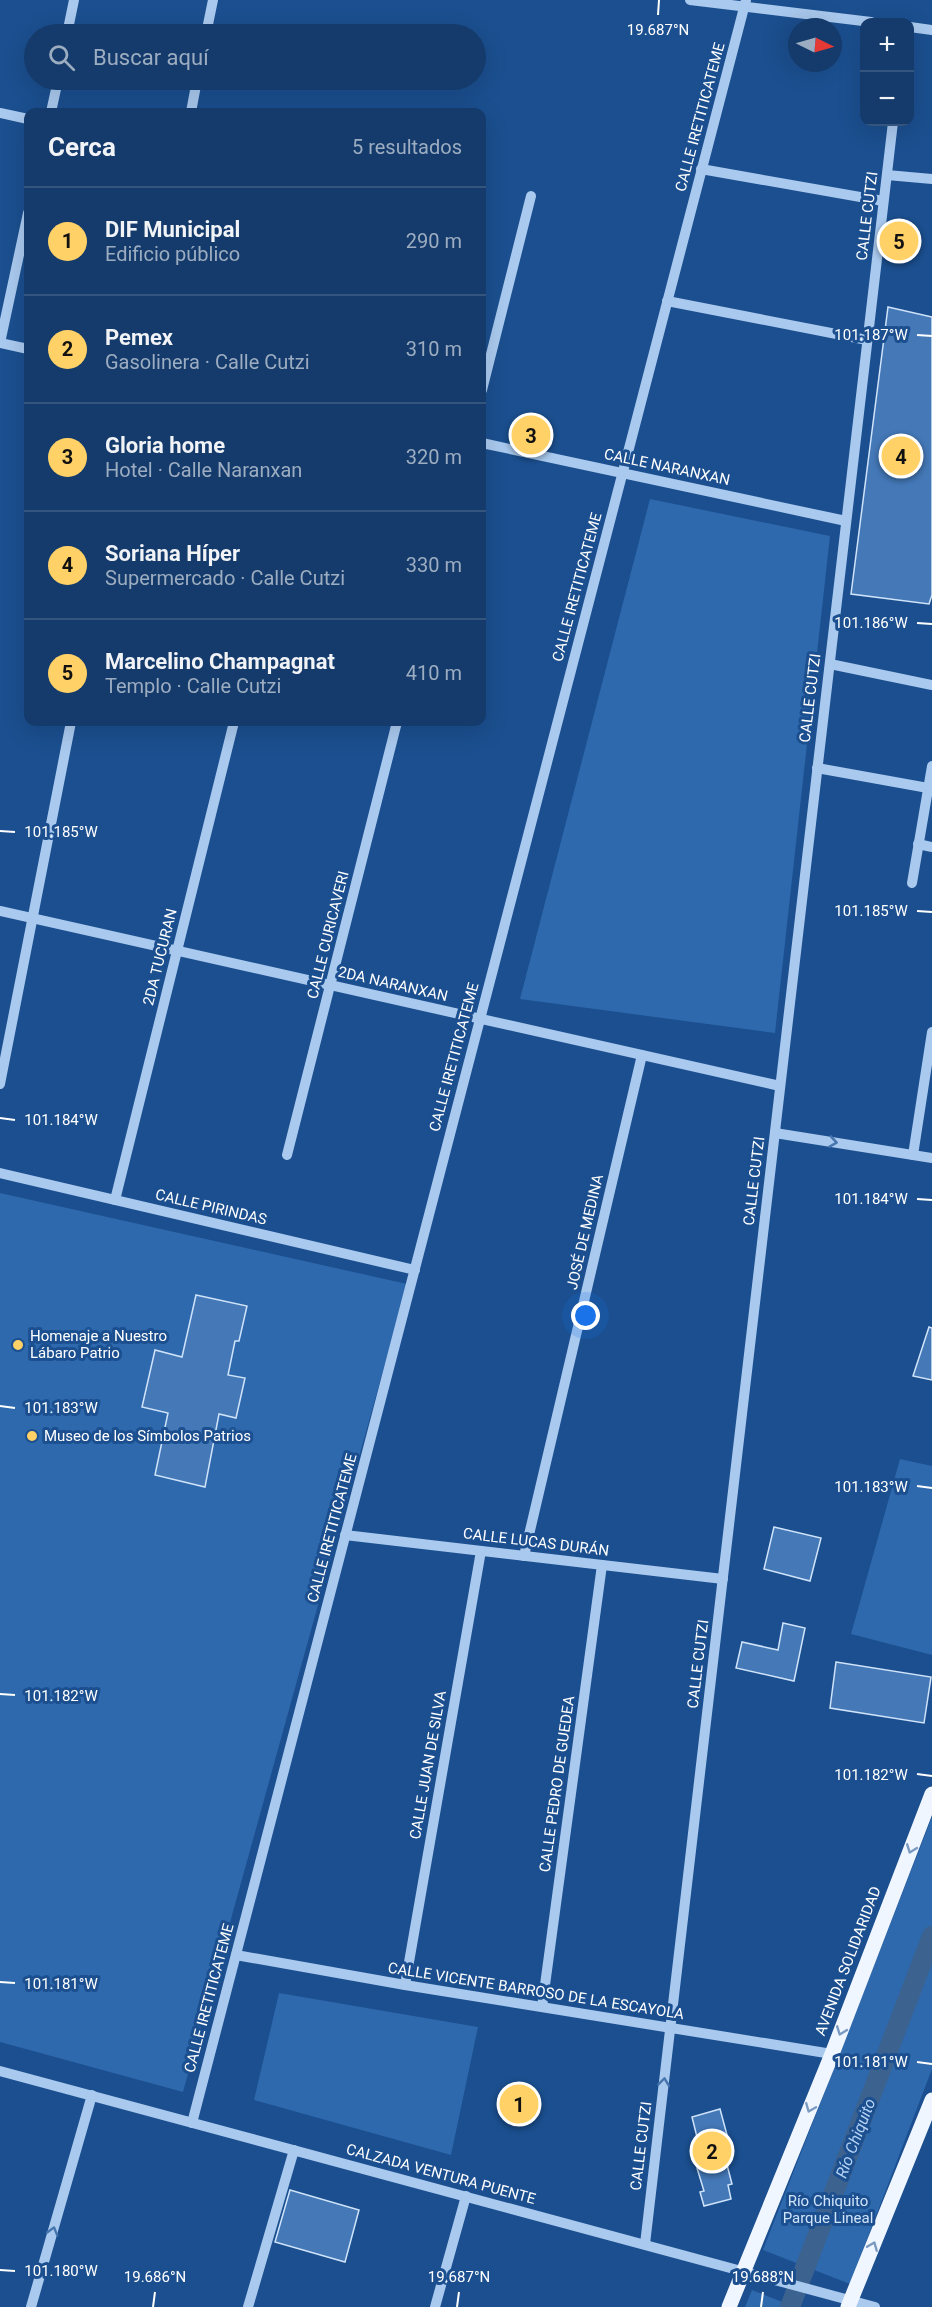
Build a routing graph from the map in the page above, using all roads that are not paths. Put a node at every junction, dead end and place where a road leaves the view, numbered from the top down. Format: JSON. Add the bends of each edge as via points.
{"nodes":[{"id":1,"x":74,"y":0,"type":"edge"},
{"id":2,"x":213,"y":0,"type":"edge"},
{"id":3,"x":690,"y":0,"type":"edge"},
{"id":4,"x":745,"y":3,"type":"edge"},
{"id":5,"x":860,"y":20,"type":"edge"},
{"id":6,"x":69,"y":24,"type":"edge"},
{"id":7,"x":208,"y":24,"type":"edge"},
{"id":8,"x":914,"y":28,"type":"edge"},
{"id":9,"x":932,"y":30,"type":"edge"},
{"id":10,"x":56,"y":90,"type":"edge"},
{"id":11,"x":195,"y":90,"type":"edge"},
{"id":12,"x":52,"y":108,"type":"edge"},
{"id":13,"x":192,"y":108,"type":"edge"},
{"id":14,"x":0,"y":113,"type":"edge"},
{"id":15,"x":24,"y":118,"type":"edge"},
{"id":16,"x":893,"y":126,"type":"edge"},
{"id":17,"x":701,"y":169,"type":"junction"},
{"id":18,"x":887,"y":175,"type":"junction"},
{"id":19,"x":932,"y":179,"type":"edge"},
{"id":20,"x":531,"y":196,"type":"dead end"},
{"id":21,"x":884,"y":201,"type":"junction"},
{"id":22,"x":24,"y":232,"type":"edge"},
{"id":23,"x":667,"y":301,"type":"junction"},
{"id":24,"x":867,"y":340,"type":"junction"},
{"id":25,"x":0,"y":343,"type":"edge"},
{"id":26,"x":24,"y":348,"type":"edge"},
{"id":27,"x":486,"y":374,"type":"edge"},
{"id":28,"x":486,"y":444,"type":"edge"},
{"id":29,"x":623,"y":472,"type":"junction"},
{"id":30,"x":846,"y":520,"type":"junction"},
{"id":31,"x":830,"y":664,"type":"junction"},
{"id":32,"x":932,"y":685,"type":"edge"},
{"id":33,"x":70,"y":726,"type":"edge"},
{"id":34,"x":233,"y":726,"type":"edge"},
{"id":35,"x":396,"y":726,"type":"edge"},
{"id":36,"x":932,"y":766,"type":"edge"},
{"id":37,"x":818,"y":768,"type":"junction"},
{"id":38,"x":928,"y":789,"type":"junction"},
{"id":39,"x":918,"y":844,"type":"junction"},
{"id":40,"x":932,"y":847,"type":"edge"},
{"id":41,"x":912,"y":883,"type":"dead end"},
{"id":42,"x":0,"y":911,"type":"edge"},
{"id":43,"x":33,"y":918,"type":"junction"},
{"id":44,"x":177,"y":950,"type":"junction"},
{"id":45,"x":330,"y":985,"type":"junction"},
{"id":46,"x":480,"y":1018,"type":"junction"},
{"id":47,"x":932,"y":1032,"type":"edge"},
{"id":48,"x":642,"y":1055,"type":"junction"},
{"id":49,"x":0,"y":1084,"type":"edge"},
{"id":50,"x":780,"y":1086,"type":"junction"},
{"id":51,"x":775,"y":1133,"type":"junction"},
{"id":52,"x":287,"y":1155,"type":"dead end"},
{"id":53,"x":913,"y":1155,"type":"junction"},
{"id":54,"x":932,"y":1158,"type":"edge"},
{"id":55,"x":0,"y":1173,"type":"edge"},
{"id":56,"x":115,"y":1200,"type":"junction"},
{"id":57,"x":415,"y":1270,"type":"junction"},
{"id":58,"x":345,"y":1535,"type":"junction"},
{"id":59,"x":481,"y":1551,"type":"junction"},
{"id":60,"x":524,"y":1556,"type":"junction"},
{"id":61,"x":602,"y":1565,"type":"junction"},
{"id":62,"x":723,"y":1579,"type":"junction"},
{"id":63,"x":932,"y":1794,"type":"edge"},
{"id":64,"x":236,"y":1955,"type":"junction"},
{"id":65,"x":405,"y":1985,"type":"junction"},
{"id":66,"x":543,"y":2007,"type":"junction"},
{"id":67,"x":670,"y":2028,"type":"junction"},
{"id":68,"x":832,"y":2054,"type":"junction"},
{"id":69,"x":0,"y":2071,"type":"edge"},
{"id":70,"x":92,"y":2095,"type":"junction"},
{"id":71,"x":932,"y":2100,"type":"edge"},
{"id":72,"x":192,"y":2122,"type":"junction"},
{"id":73,"x":294,"y":2150,"type":"junction"},
{"id":74,"x":466,"y":2196,"type":"junction"},
{"id":75,"x":645,"y":2244,"type":"junction"},
{"id":76,"x":744,"y":2271,"type":"junction"},
{"id":77,"x":845,"y":2301,"type":"edge"},
{"id":78,"x":30,"y":2307,"type":"edge"},
{"id":79,"x":248,"y":2307,"type":"edge"},
{"id":80,"x":435,"y":2307,"type":"edge"},
{"id":81,"x":729,"y":2307,"type":"edge"},
{"id":82,"x":875,"y":2307,"type":"edge"}],
"edges":[{"from":1,"to":6,"type":"street"},
{"from":2,"to":7,"type":"street"},
{"from":3,"to":4,"type":"street"},
{"from":4,"to":5,"type":"street"},
{"from":4,"to":17,"type":"street","name":"CALLE IRETITICATEME"},
{"from":8,"to":9,"type":"street"},
{"from":10,"to":12,"type":"street"},
{"from":11,"to":13,"type":"street"},
{"from":14,"to":15,"type":"street"},
{"from":16,"to":18,"type":"street","name":"CALLE CUTZI"},
{"from":17,"to":21,"type":"street"},
{"from":17,"to":23,"type":"street","name":"CALLE IRETITICATEME"},
{"from":18,"to":19,"type":"street"},
{"from":18,"to":21,"type":"street","name":"CALLE CUTZI"},
{"from":20,"to":27,"type":"street"},
{"from":21,"to":24,"type":"street","name":"CALLE CUTZI"},
{"from":22,"to":25,"type":"street"},
{"from":23,"to":24,"type":"street"},
{"from":23,"to":29,"type":"street","name":"CALLE IRETITICATEME"},
{"from":24,"to":30,"type":"street","name":"CALLE CUTZI"},
{"from":25,"to":26,"type":"street"},
{"from":28,"to":29,"type":"street","name":"CALLE NARANXAN"},
{"from":29,"to":30,"type":"street","name":"CALLE NARANXAN"},
{"from":29,"to":46,"type":"street","name":"CALLE IRETITICATEME"},
{"from":30,"to":31,"type":"street","name":"CALLE CUTZI"},
{"from":31,"to":32,"type":"street"},
{"from":31,"to":37,"type":"street","name":"CALLE CUTZI"},
{"from":33,"to":43,"type":"street"},
{"from":34,"to":44,"type":"street","name":"2DA TUCURAN"},
{"from":35,"to":45,"type":"street","name":"CALLE CURICAVERI"},
{"from":36,"to":38,"type":"street"},
{"from":37,"to":38,"type":"street"},
{"from":37,"to":50,"type":"street","name":"CALLE CUTZI"},
{"from":38,"to":39,"type":"street"},
{"from":39,"to":40,"type":"street"},
{"from":39,"to":41,"type":"street"},
{"from":42,"to":43,"type":"street","name":"2DA NARANXAN"},
{"from":43,"to":44,"type":"street","name":"2DA NARANXAN"},
{"from":43,"to":49,"type":"street"},
{"from":44,"to":45,"type":"street","name":"2DA NARANXAN"},
{"from":44,"to":56,"type":"street","name":"2DA TUCURAN"},
{"from":45,"to":46,"type":"street","name":"2DA NARANXAN"},
{"from":45,"to":52,"type":"street","name":"CALLE CURICAVERI"},
{"from":46,"to":48,"type":"street","name":"2DA NARANXAN"},
{"from":46,"to":57,"type":"street","name":"CALLE IRETITICATEME"},
{"from":47,"to":53,"type":"street"},
{"from":48,"to":50,"type":"street","name":"2DA NARANXAN"},
{"from":48,"to":60,"type":"street","name":"JOSÉ DE MEDINA"},
{"from":50,"to":51,"type":"street","name":"CALLE CUTZI"},
{"from":51,"to":53,"type":"street","one_way":true},
{"from":51,"to":62,"type":"street","name":"CALLE CUTZI"},
{"from":53,"to":54,"type":"street"},
{"from":55,"to":56,"type":"street","name":"CALLE PIRINDAS"},
{"from":56,"to":57,"type":"street","name":"CALLE PIRINDAS"},
{"from":57,"to":58,"type":"street","name":"CALLE IRETITICATEME"},
{"from":58,"to":59,"type":"street","name":"CALLE LUCAS DURÁN"},
{"from":58,"to":64,"type":"street","name":"CALLE IRETITICATEME"},
{"from":59,"to":60,"type":"street","name":"CALLE LUCAS DURÁN"},
{"from":59,"to":65,"type":"street","name":"CALLE JUAN DE SILVA"},
{"from":60,"to":61,"type":"street","name":"CALLE LUCAS DURÁN"},
{"from":61,"to":62,"type":"street","name":"CALLE LUCAS DURÁN"},
{"from":61,"to":66,"type":"street","name":"CALLE PEDRO DE GUEDEA"},
{"from":62,"to":67,"type":"street","name":"CALLE CUTZI"},
{"from":63,"to":68,"type":"main road","name":"AVENIDA SOLIDARIDAD","one_way":true},
{"from":64,"to":65,"type":"street","name":"CALLE VICENTE BARROSO DE LA ESCAYOLA"},
{"from":64,"to":72,"type":"street","name":"CALLE IRETITICATEME"},
{"from":65,"to":66,"type":"street","name":"CALLE VICENTE BARROSO DE LA ESCAYOLA"},
{"from":66,"to":67,"type":"street","name":"CALLE VICENTE BARROSO DE LA ESCAYOLA"},
{"from":67,"to":68,"type":"street","name":"CALLE VICENTE BARROSO DE LA ESCAYOLA"},
{"from":75,"to":67,"type":"street","name":"CALLE CUTZI","one_way":true},
{"from":68,"to":76,"type":"main road","name":"AVENIDA SOLIDARIDAD","one_way":true},
{"from":69,"to":70,"type":"street","name":"CALZADA VENTURA PUENTE"},
{"from":70,"to":72,"type":"street","name":"CALZADA VENTURA PUENTE"},
{"from":78,"to":70,"type":"street","one_way":true},
{"from":77,"to":71,"type":"main road","one_way":true},
{"from":72,"to":73,"type":"street","name":"CALZADA VENTURA PUENTE"},
{"from":73,"to":74,"type":"street","name":"CALZADA VENTURA PUENTE"},
{"from":73,"to":79,"type":"street"},
{"from":74,"to":75,"type":"street","name":"CALZADA VENTURA PUENTE"},
{"from":74,"to":80,"type":"street"},
{"from":75,"to":76,"type":"street","name":"CALZADA VENTURA PUENTE"},
{"from":76,"to":77,"type":"street","name":"CALZADA VENTURA PUENTE"},
{"from":76,"to":81,"type":"main road","name":"AVENIDA SOLIDARIDAD"},
{"from":77,"to":82,"type":"street","name":"CALZADA VENTURA PUENTE"}]}
